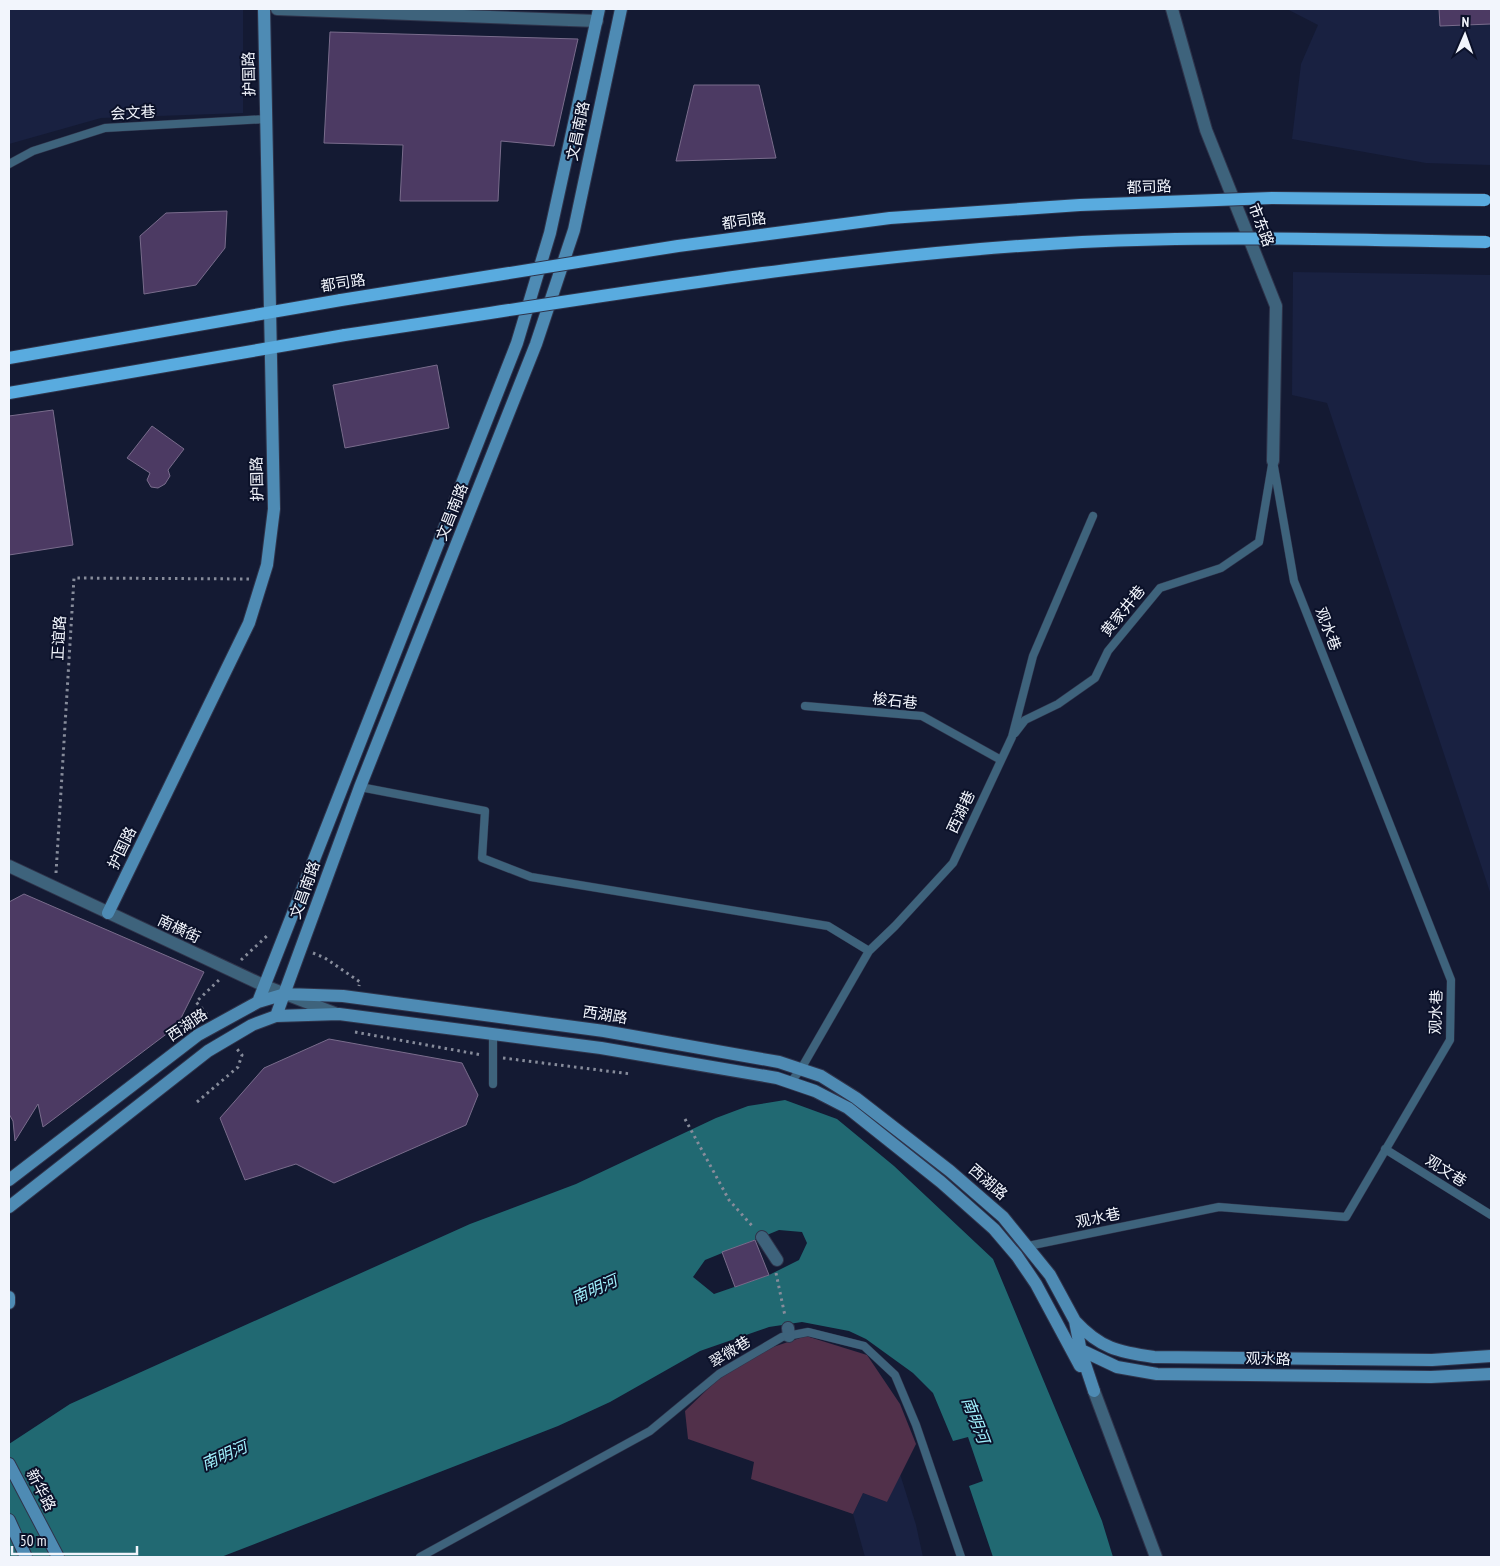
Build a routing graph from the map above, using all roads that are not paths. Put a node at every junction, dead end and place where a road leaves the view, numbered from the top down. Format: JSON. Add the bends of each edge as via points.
{"nodes":[{"id":1,"x":264,"y":9,"type":"edge"},
{"id":2,"x":277,"y":9,"type":"edge"},
{"id":3,"x":621,"y":9,"type":"edge"},
{"id":4,"x":1172,"y":9,"type":"edge"},
{"id":5,"x":598,"y":15,"type":"edge"},
{"id":6,"x":266,"y":119,"type":"junction"},
{"id":7,"x":9,"y":164,"type":"edge"},
{"id":8,"x":1491,"y":200,"type":"edge"},
{"id":9,"x":1491,"y":242,"type":"edge"},
{"id":10,"x":270,"y":312,"type":"junction"},
{"id":11,"x":271,"y":348,"type":"junction"},
{"id":12,"x":9,"y":358,"type":"edge"},
{"id":13,"x":9,"y":393,"type":"edge"},
{"id":14,"x":1273,"y":461,"type":"junction"},
{"id":15,"x":1093,"y":516,"type":"dead end"},
{"id":16,"x":805,"y":706,"type":"dead end"},
{"id":17,"x":1012,"y":737,"type":"junction"},
{"id":18,"x":1002,"y":760,"type":"junction"},
{"id":19,"x":360,"y":787,"type":"junction"},
{"id":20,"x":9,"y":866,"type":"edge"},
{"id":21,"x":108,"y":914,"type":"junction"},
{"id":22,"x":869,"y":951,"type":"junction"},
{"id":23,"x":265,"y":986,"type":"junction"},
{"id":24,"x":285,"y":994,"type":"junction"},
{"id":25,"x":258,"y":1002,"type":"junction"},
{"id":26,"x":339,"y":1014,"type":"junction"},
{"id":27,"x":276,"y":1016,"type":"junction"},
{"id":28,"x":493,"y":1034,"type":"junction"},
{"id":29,"x":802,"y":1069,"type":"junction"},
{"id":30,"x":790,"y":1082,"type":"junction"},
{"id":31,"x":493,"y":1084,"type":"dead end"},
{"id":32,"x":1385,"y":1149,"type":"junction"},
{"id":33,"x":9,"y":1180,"type":"edge"},
{"id":34,"x":9,"y":1207,"type":"edge"},
{"id":35,"x":1491,"y":1215,"type":"edge"},
{"id":36,"x":762,"y":1237,"type":"road end"},
{"id":37,"x":1028,"y":1246,"type":"junction"},
{"id":38,"x":777,"y":1260,"type":"road end"},
{"id":39,"x":9,"y":1298,"type":"edge"},
{"id":40,"x":9,"y":1303,"type":"edge"},
{"id":41,"x":1075,"y":1321,"type":"junction"},
{"id":42,"x":1058,"y":1327,"type":"junction"},
{"id":43,"x":1081,"y":1352,"type":"junction"},
{"id":44,"x":1491,"y":1356,"type":"edge"},
{"id":45,"x":1491,"y":1374,"type":"edge"},
{"id":46,"x":1094,"y":1391,"type":"junction"},
{"id":47,"x":9,"y":1464,"type":"edge"},
{"id":48,"x":9,"y":1520,"type":"edge"},
{"id":49,"x":26,"y":1557,"type":"edge"},
{"id":50,"x":58,"y":1557,"type":"edge"},
{"id":51,"x":420,"y":1557,"type":"edge"},
{"id":52,"x":960,"y":1557,"type":"edge"},
{"id":53,"x":1156,"y":1557,"type":"edge"}],
"edges":[{"from":1,"to":6,"type":"main road","name":"护国路"},
{"from":2,"to":5,"type":"street"},
{"from":3,"to":19,"type":"main road","name":"文昌南路","via":[[574,230],[548,309]]},
{"from":4,"to":14,"type":"street","name":"市东路","via":[[1206,130],[1276,306]]},
{"from":5,"to":23,"type":"main road","name":"文昌南路","via":[[550,232],[517,343]]},
{"from":6,"to":7,"type":"lane","name":"会文巷","via":[[105,128],[33,151]]},
{"from":6,"to":10,"type":"main road","name":"护国路"},
{"from":8,"to":10,"type":"main road","name":"都司路","bridge":true,"via":[[1262,198],[1080,205],[890,218],[678,246]]},
{"from":9,"to":11,"type":"main road","bridge":true,"via":[[1271,239],[1083,242],[875,260],[683,285]]},
{"from":10,"to":11,"type":"main road","name":"护国路"},
{"from":10,"to":12,"type":"main road","name":"都司路"},
{"from":11,"to":13,"type":"main road"},
{"from":11,"to":21,"type":"main road","name":"护国路","via":[[274,509],[263,579],[249,622]]},
{"from":14,"to":17,"type":"lane","name":"黄家井巷","via":[[1259,542],[1221,568],[1160,588],[1108,651],[1095,678],[1058,704],[1025,720]]},
{"from":14,"to":32,"type":"lane","name":"观水巷","via":[[1294,580],[1451,980],[1450,1040]]},
{"from":15,"to":17,"type":"lane","name":"西湖巷","via":[[1033,656]]},
{"from":16,"to":18,"type":"lane","name":"梭石巷","via":[[922,716]]},
{"from":17,"to":18,"type":"lane","name":"西湖巷"},
{"from":18,"to":22,"type":"lane","name":"西湖巷","via":[[952,863]]},
{"from":19,"to":22,"type":"lane","via":[[485,811],[482,858],[531,877],[828,926]]},
{"from":19,"to":24,"type":"main road","name":"文昌南路"},
{"from":20,"to":21,"type":"street","name":"南横街"},
{"from":21,"to":23,"type":"street","name":"南横街"},
{"from":22,"to":29,"type":"lane","name":"西湖巷"},
{"from":23,"to":24,"type":"street","name":"南横街"},
{"from":23,"to":25,"type":"main road","name":"文昌南路"},
{"from":24,"to":25,"type":"main road","name":"西湖路"},
{"from":24,"to":26,"type":"street","name":"南横街"},
{"from":24,"to":27,"type":"main road","name":"文昌南路"},
{"from":24,"to":29,"type":"main road","name":"西湖路","via":[[343,996],[604,1031],[779,1062]]},
{"from":25,"to":33,"type":"main road","name":"西湖路","via":[[198,1035]]},
{"from":26,"to":27,"type":"main road","name":"西湖路"},
{"from":26,"to":28,"type":"main road","name":"西湖路"},
{"from":27,"to":34,"type":"main road","name":"西湖路","via":[[252,1024],[208,1050]]},
{"from":28,"to":30,"type":"main road","name":"西湖路","via":[[600,1048]]},
{"from":28,"to":31,"type":"lane"},
{"from":29,"to":30,"type":"lane","name":"西湖巷"},
{"from":29,"to":37,"type":"main road","name":"西湖路","via":[[821,1076],[856,1098],[950,1171],[1003,1217]]},
{"from":30,"to":42,"type":"main road","name":"西湖路","via":[[848,1108],[994,1228],[1036,1284]]},
{"from":32,"to":35,"type":"lane","name":"观文巷"},
{"from":32,"to":37,"type":"lane","name":"观水巷","via":[[1346,1217],[1218,1207]]},
{"from":36,"to":38,"type":"street"},
{"from":37,"to":41,"type":"main road","name":"西湖路","via":[[1050,1275]]},
{"from":39,"to":40,"type":"main road"},
{"from":41,"to":43,"type":"main road","name":"西湖路"},
{"from":41,"to":44,"type":"main road","name":"观水路","via":[[1091,1338],[1122,1353],[1154,1357],[1432,1360]]},
{"from":42,"to":43,"type":"main road","name":"观水路"},
{"from":42,"to":46,"type":"main road","name":"西湖路"},
{"from":43,"to":45,"type":"main road","name":"观水路","via":[[1117,1367],[1157,1374],[1431,1377]]},
{"from":43,"to":46,"type":"main road","name":"西湖路"},
{"from":46,"to":53,"type":"street","name":"西湖路"},
{"from":47,"to":50,"type":"main road","name":"新华路"},
{"from":48,"to":49,"type":"main road"},
{"from":51,"to":52,"type":"lane","name":"翠微巷","via":[[650,1431],[719,1374],[788,1332],[808,1332],[864,1346],[895,1375],[920,1433]]}]}
